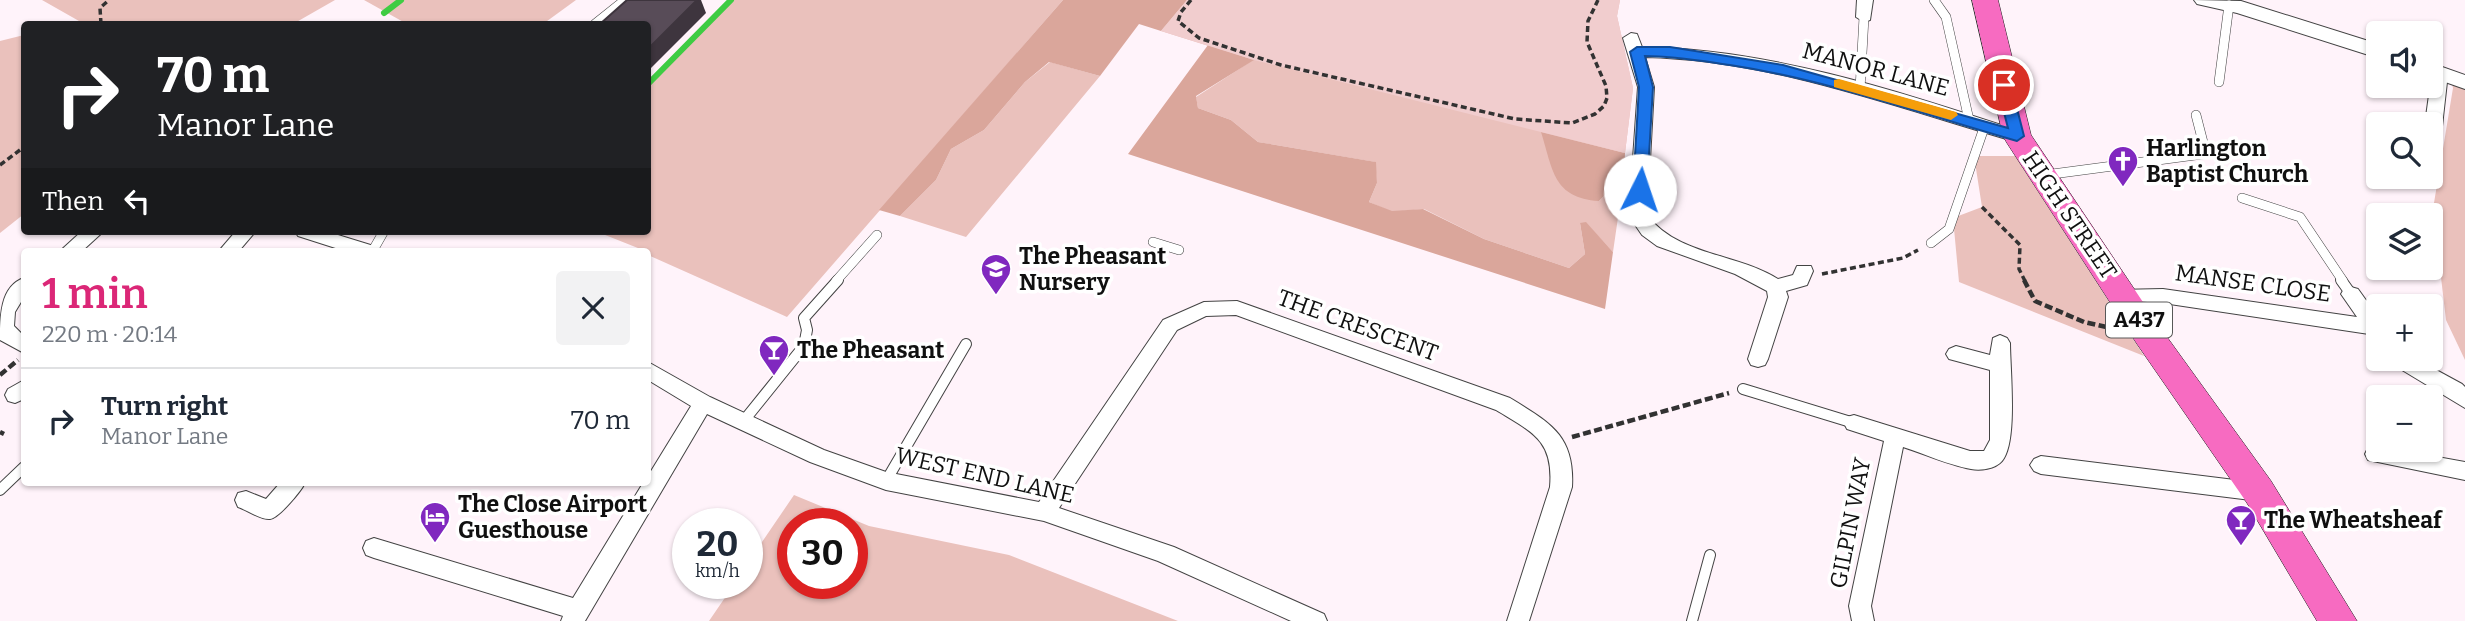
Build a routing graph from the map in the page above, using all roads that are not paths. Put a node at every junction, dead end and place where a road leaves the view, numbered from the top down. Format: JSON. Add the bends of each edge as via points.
{"nodes":[{"id":1,"x":625,"y":0,"type":"edge"},
{"id":2,"x":1934,"y":0,"type":"edge"},
{"id":3,"x":1985,"y":0,"type":"edge"},
{"id":4,"x":2204,"y":0,"type":"edge"},
{"id":5,"x":2229,"y":5,"type":"junction"},
{"id":6,"x":1864,"y":8,"type":"edge"},
{"id":7,"x":599,"y":21,"type":"edge"},
{"id":8,"x":2366,"y":47,"type":"edge"},
{"id":9,"x":2443,"y":74,"type":"edge"},
{"id":10,"x":2219,"y":82,"type":"dead end"},
{"id":11,"x":2465,"y":82,"type":"edge"},
{"id":12,"x":1860,"y":89,"type":"junction"},
{"id":13,"x":2196,"y":115,"type":"dead end"},
{"id":14,"x":1977,"y":123,"type":"junction"},
{"id":15,"x":2017,"y":136,"type":"junction"},
{"id":16,"x":2044,"y":175,"type":"junction"},
{"id":17,"x":2242,"y":198,"type":"dead end"},
{"id":18,"x":90,"y":235,"type":"edge"},
{"id":19,"x":243,"y":235,"type":"edge"},
{"id":20,"x":317,"y":235,"type":"edge"},
{"id":21,"x":877,"y":235,"type":"dead end"},
{"id":22,"x":1153,"y":242,"type":"dead end"},
{"id":23,"x":1931,"y":243,"type":"road end"},
{"id":24,"x":73,"y":248,"type":"edge"},
{"id":25,"x":231,"y":248,"type":"edge"},
{"id":26,"x":358,"y":248,"type":"edge"},
{"id":27,"x":1180,"y":250,"type":"dead end"},
{"id":28,"x":1804,"y":271,"type":"road end"},
{"id":29,"x":1776,"y":287,"type":"junction"},
{"id":30,"x":21,"y":289,"type":"edge"},
{"id":31,"x":2351,"y":294,"type":"joint"},
{"id":32,"x":2123,"y":295,"type":"junction"},
{"id":33,"x":2366,"y":315,"type":"edge"},
{"id":34,"x":2366,"y":327,"type":"edge"},
{"id":35,"x":21,"y":343,"type":"edge"},
{"id":36,"x":966,"y":344,"type":"dead end"},
{"id":37,"x":2000,"y":344,"type":"dead end"},
{"id":38,"x":1955,"y":354,"type":"dead end"},
{"id":39,"x":1758,"y":359,"type":"dead end"},
{"id":40,"x":2000,"y":365,"type":"junction"},
{"id":41,"x":2418,"y":371,"type":"edge"},
{"id":42,"x":651,"y":372,"type":"edge"},
{"id":43,"x":1742,"y":389,"type":"road end"},
{"id":44,"x":2465,"y":400,"type":"edge"},
{"id":45,"x":704,"y":403,"type":"junction"},
{"id":46,"x":742,"y":423,"type":"junction"},
{"id":47,"x":1854,"y":423,"type":"joint"},
{"id":48,"x":1895,"y":436,"type":"junction"},
{"id":49,"x":2417,"y":462,"type":"edge"},
{"id":50,"x":2041,"y":465,"type":"dead end"},
{"id":51,"x":21,"y":470,"type":"edge"},
{"id":52,"x":2465,"y":471,"type":"edge"},
{"id":53,"x":886,"y":481,"type":"junction"},
{"id":54,"x":291,"y":486,"type":"edge"},
{"id":55,"x":0,"y":490,"type":"edge"},
{"id":56,"x":2259,"y":492,"type":"junction"},
{"id":57,"x":246,"y":500,"type":"dead end"},
{"id":58,"x":1044,"y":512,"type":"junction"},
{"id":59,"x":374,"y":548,"type":"dead end"},
{"id":60,"x":1710,"y":555,"type":"dead end"},
{"id":61,"x":575,"y":616,"type":"edge"},
{"id":62,"x":1316,"y":621,"type":"edge"},
{"id":63,"x":1518,"y":621,"type":"edge"},
{"id":64,"x":1692,"y":621,"type":"edge"},
{"id":65,"x":1863,"y":621,"type":"edge"},
{"id":66,"x":2339,"y":621,"type":"edge"}],
"edges":[{"from":1,"to":7,"type":"lane"},
{"from":2,"to":14,"type":"lane","via":[[1946,17]]},
{"from":3,"to":15,"type":"main road","name":"HIGH STREET","number":"A437"},
{"from":4,"to":5,"type":"street"},
{"from":5,"to":8,"type":"street"},
{"from":5,"to":10,"type":"lane"},
{"from":6,"to":12,"type":"lane"},
{"from":9,"to":11,"type":"street"},
{"from":12,"to":14,"type":"street","name":"MANOR LANE"},
{"from":12,"to":29,"type":"street","name":"MANOR LANE","via":[[1758,63],[1634,45],[1646,87],[1638,216],[1643,226],[1664,243],[1756,274]]},
{"from":13,"to":16,"type":"lane","via":[[2203,154]]},
{"from":14,"to":15,"type":"street","name":"MANOR LANE"},
{"from":14,"to":23,"type":"lane","via":[[1949,229]]},
{"from":15,"to":16,"type":"main road","name":"HIGH STREET","number":"A437"},
{"from":16,"to":32,"type":"main road","name":"HIGH STREET","number":"A437"},
{"from":17,"to":31,"type":"lane","via":[[2300,217]]},
{"from":18,"to":24,"type":"street"},
{"from":19,"to":25,"type":"street"},
{"from":20,"to":26,"type":"street"},
{"from":21,"to":46,"type":"lane","via":[[804,318],[804,346]]},
{"from":22,"to":27,"type":"lane"},
{"from":28,"to":29,"type":"street","via":[[1800,280]]},
{"from":29,"to":39,"type":"street","via":[[1778,297]]},
{"from":30,"to":35,"type":"street","via":[[2,319],[5,333]]},
{"from":31,"to":33,"type":"street","name":"MANSE CLOSE"},
{"from":32,"to":34,"type":"street","name":"MANSE CLOSE","via":[[2163,296]]},
{"from":32,"to":56,"type":"main road","name":"HIGH STREET","number":"A437"},
{"from":36,"to":53,"type":"lane"},
{"from":37,"to":40,"type":"street"},
{"from":38,"to":40,"type":"street"},
{"from":40,"to":48,"type":"street","name":"GILPIN WAY","via":[[2000,440],[1992,458],[1970,460]]},
{"from":41,"to":44,"type":"street","via":[[2461,393]]},
{"from":42,"to":45,"type":"street","name":"WEST END LANE"},
{"from":43,"to":47,"type":"lane"},
{"from":45,"to":46,"type":"street","name":"WEST END LANE"},
{"from":45,"to":61,"type":"street"},
{"from":46,"to":53,"type":"street","name":"WEST END LANE"},
{"from":47,"to":48,"type":"street","name":"GILPIN WAY"},
{"from":48,"to":65,"type":"street","name":"GILPIN WAY","via":[[1860,606]]},
{"from":49,"to":52,"type":"street"},
{"from":50,"to":56,"type":"street"},
{"from":51,"to":55,"type":"lane"},
{"from":53,"to":58,"type":"street","name":"WEST END LANE"},
{"from":54,"to":57,"type":"street","via":[[269,510]]},
{"from":56,"to":66,"type":"main road","name":"HIGH STREET","number":"A437"},
{"from":58,"to":62,"type":"street","name":"WEST END LANE","via":[[1166,554]]},
{"from":58,"to":63,"type":"street","name":"THE CRESCENT","via":[[1170,325],[1213,308],[1237,308],[1503,404],[1525,415],[1555,442],[1561,487]]},
{"from":59,"to":61,"type":"street"},
{"from":60,"to":64,"type":"lane"}]}
